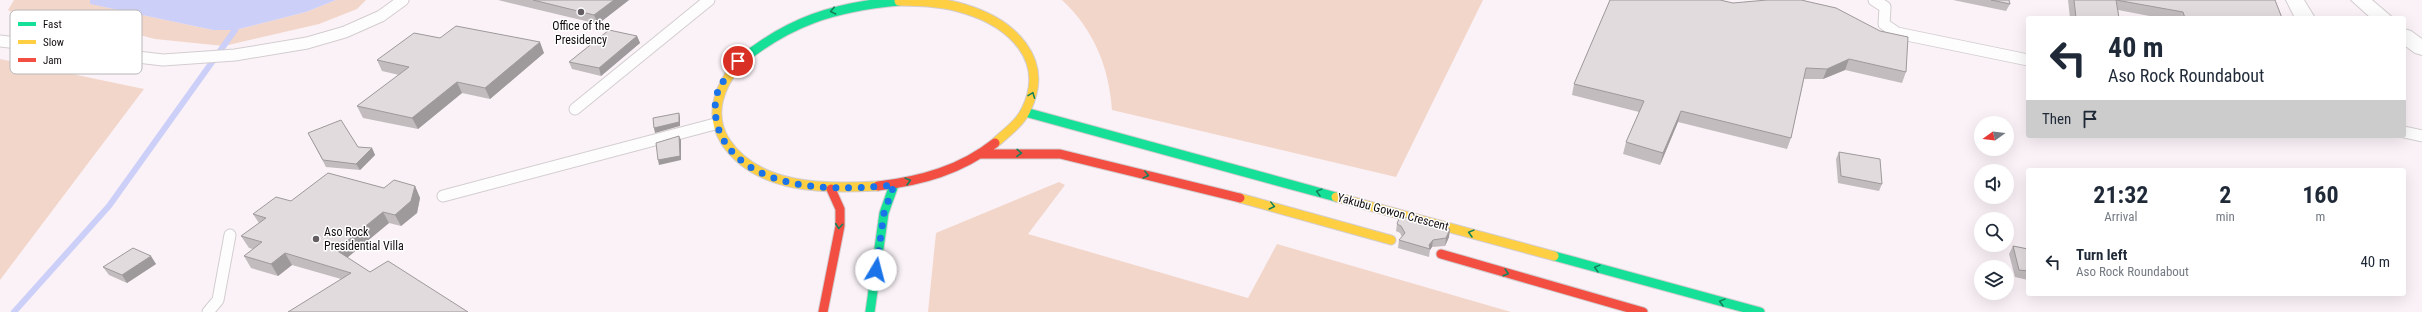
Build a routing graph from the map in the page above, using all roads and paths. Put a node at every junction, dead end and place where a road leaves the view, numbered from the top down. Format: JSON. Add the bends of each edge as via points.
{"nodes":[{"id":1,"x":403,"y":0,"type":"edge"},
{"id":2,"x":709,"y":0,"type":"edge"},
{"id":3,"x":1874,"y":0,"type":"edge"},
{"id":4,"x":2295,"y":0,"type":"edge"},
{"id":5,"x":2360,"y":0,"type":"edge"},
{"id":6,"x":929,"y":1,"type":"edge"},
{"id":7,"x":869,"y":2,"type":"edge"},
{"id":8,"x":1884,"y":2,"type":"edge"},
{"id":9,"x":2304,"y":16,"type":"edge"},
{"id":10,"x":2380,"y":16,"type":"edge"},
{"id":11,"x":2406,"y":37,"type":"edge"},
{"id":12,"x":0,"y":41,"type":"edge"},
{"id":13,"x":10,"y":42,"type":"edge"},
{"id":14,"x":2406,"y":49,"type":"edge"},
{"id":15,"x":2422,"y":50,"type":"edge"},
{"id":16,"x":142,"y":58,"type":"edge"},
{"id":17,"x":2026,"y":60,"type":"edge"},
{"id":18,"x":575,"y":109,"type":"dead end"},
{"id":19,"x":1026,"y":112,"type":"junction"},
{"id":20,"x":715,"y":124,"type":"junction"},
{"id":21,"x":2406,"y":132,"type":"edge"},
{"id":22,"x":2422,"y":136,"type":"edge"},
{"id":23,"x":980,"y":154,"type":"junction"},
{"id":24,"x":894,"y":185,"type":"junction"},
{"id":25,"x":831,"y":189,"type":"junction"},
{"id":26,"x":443,"y":196,"type":"dead end"},
{"id":27,"x":230,"y":235,"type":"dead end"},
{"id":28,"x":1391,"y":240,"type":"dead end"},
{"id":29,"x":1442,"y":254,"type":"dead end"},
{"id":30,"x":208,"y":312,"type":"edge"},
{"id":31,"x":823,"y":312,"type":"edge"},
{"id":32,"x":870,"y":312,"type":"edge"},
{"id":33,"x":1643,"y":312,"type":"edge"},
{"id":34,"x":1760,"y":312,"type":"edge"}],
"edges":[{"from":1,"to":16,"type":"lane","via":[[381,16],[345,32],[307,43],[235,55],[163,60]]},
{"from":2,"to":18,"type":"lane"},
{"from":3,"to":8,"type":"lane"},
{"from":4,"to":9,"type":"street"},
{"from":5,"to":10,"type":"street"},
{"from":6,"to":7,"type":"street"},
{"from":19,"to":6,"type":"street","one_way":true,"via":[[1036,86],[1034,61],[1020,39],[998,21],[967,9]]},
{"from":7,"to":20,"type":"street","one_way":true,"via":[[817,15],[773,34],[738,61],[718,91]]},
{"from":8,"to":17,"type":"lane","via":[[1884,24],[1897,33]]},
{"from":11,"to":15,"type":"street"},
{"from":12,"to":13,"type":"lane"},
{"from":14,"to":15,"type":"street"},
{"from":19,"to":23,"type":"street","via":[[1010,131]]},
{"from":34,"to":19,"type":"street","name":"Yakubu Gowon Crescent","one_way":true},
{"from":20,"to":25,"type":"street","via":[[727,148],[752,168],[788,182]]},
{"from":20,"to":26,"type":"lane"},
{"from":21,"to":22,"type":"lane"},
{"from":24,"to":23,"type":"street","one_way":true,"via":[[940,172]]},
{"from":23,"to":28,"type":"street","one_way":true,"via":[[1060,154],[1082,158],[1290,211]]},
{"from":24,"to":25,"type":"street"},
{"from":24,"to":32,"type":"street","via":[[884,213]]},
{"from":25,"to":31,"type":"street","one_way":true,"via":[[840,209],[840,226]]},
{"from":27,"to":30,"type":"lane","via":[[218,300]]},
{"from":29,"to":33,"type":"street","one_way":true}]}
